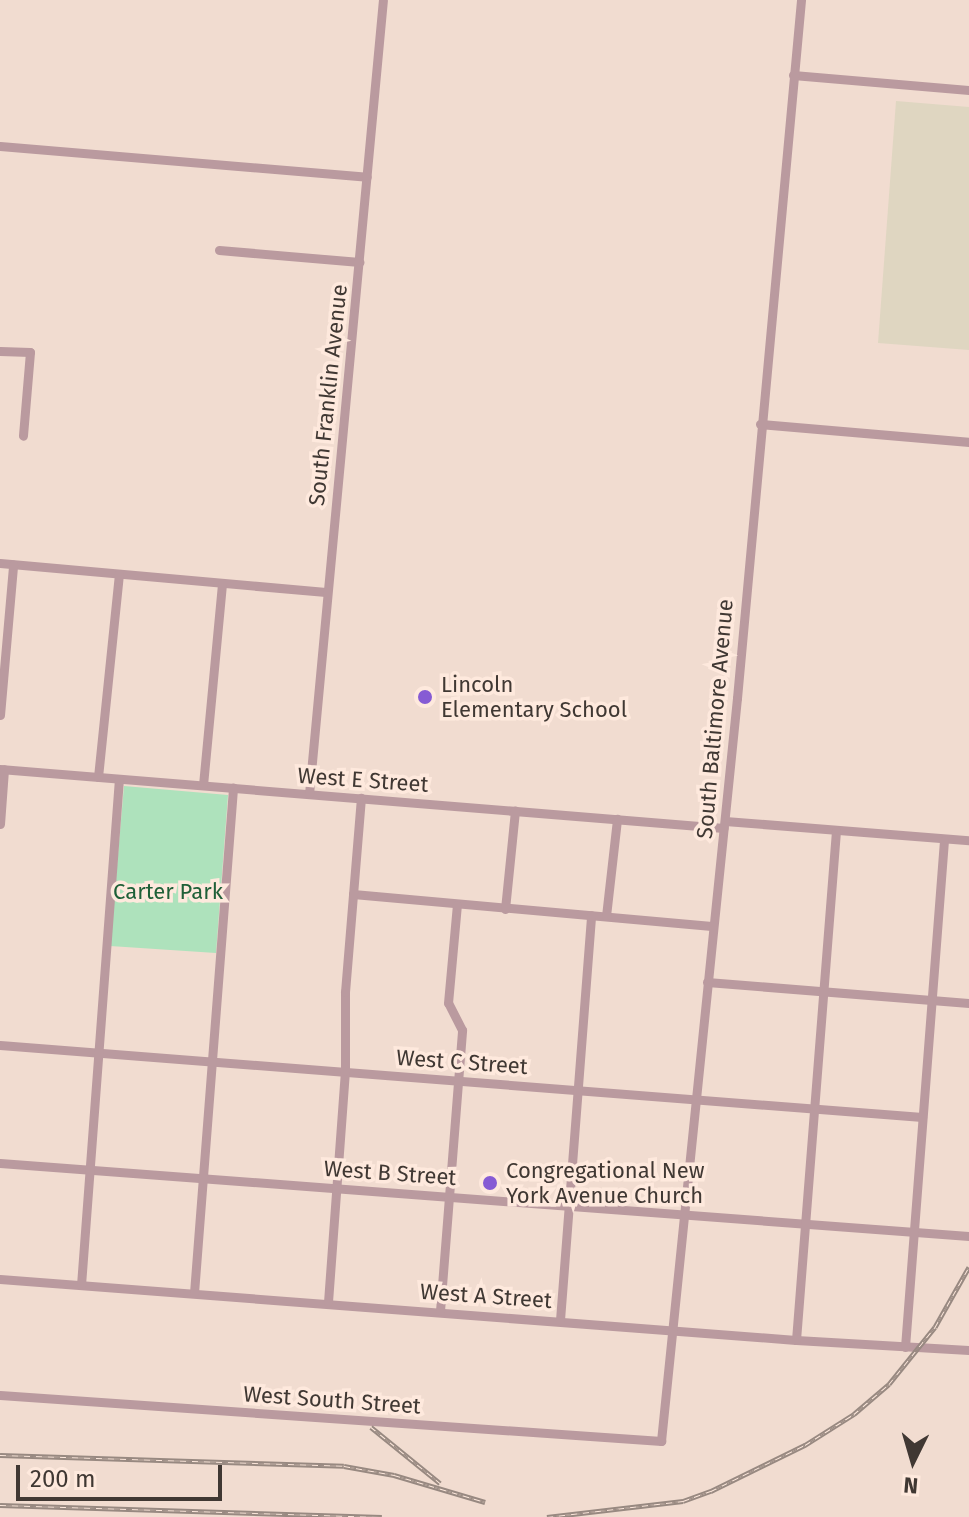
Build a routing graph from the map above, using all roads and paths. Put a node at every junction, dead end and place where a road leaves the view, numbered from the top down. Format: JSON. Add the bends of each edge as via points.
{"nodes":[{"id":1,"x":383,"y":0,"type":"edge"},
{"id":2,"x":801,"y":0,"type":"edge"},
{"id":3,"x":793,"y":75,"type":"junction"},
{"id":4,"x":969,"y":90,"type":"edge"},
{"id":5,"x":0,"y":146,"type":"edge"},
{"id":6,"x":367,"y":177,"type":"junction"},
{"id":7,"x":219,"y":250,"type":"dead end"},
{"id":8,"x":359,"y":262,"type":"junction"},
{"id":9,"x":0,"y":351,"type":"edge"},
{"id":10,"x":760,"y":424,"type":"junction"},
{"id":11,"x":23,"y":436,"type":"dead end"},
{"id":12,"x":969,"y":442,"type":"edge"},
{"id":13,"x":0,"y":563,"type":"edge"},
{"id":14,"x":13,"y":565,"type":"junction"},
{"id":15,"x":119,"y":574,"type":"junction"},
{"id":16,"x":222,"y":583,"type":"junction"},
{"id":17,"x":326,"y":592,"type":"junction"},
{"id":18,"x":0,"y":715,"type":"edge"},
{"id":19,"x":2,"y":769,"type":"edge"},
{"id":20,"x":98,"y":777,"type":"junction"},
{"id":21,"x":119,"y":779,"type":"junction"},
{"id":22,"x":203,"y":785,"type":"junction"},
{"id":23,"x":233,"y":788,"type":"junction"},
{"id":24,"x":309,"y":794,"type":"junction"},
{"id":25,"x":361,"y":798,"type":"junction"},
{"id":26,"x":515,"y":811,"type":"junction"},
{"id":27,"x":617,"y":819,"type":"junction"},
{"id":28,"x":0,"y":824,"type":"edge"},
{"id":29,"x":724,"y":825,"type":"junction"},
{"id":30,"x":836,"y":831,"type":"junction"},
{"id":31,"x":944,"y":840,"type":"junction"},
{"id":32,"x":969,"y":840,"type":"edge"},
{"id":33,"x":353,"y":894,"type":"junction"},
{"id":34,"x":457,"y":905,"type":"junction"},
{"id":35,"x":505,"y":909,"type":"junction"},
{"id":36,"x":591,"y":915,"type":"junction"},
{"id":37,"x":606,"y":916,"type":"junction"},
{"id":38,"x":712,"y":926,"type":"junction"},
{"id":39,"x":707,"y":982,"type":"junction"},
{"id":40,"x":822,"y":992,"type":"junction"},
{"id":41,"x":932,"y":1000,"type":"junction"},
{"id":42,"x":969,"y":1003,"type":"edge"},
{"id":43,"x":0,"y":1045,"type":"edge"},
{"id":44,"x":97,"y":1053,"type":"junction"},
{"id":45,"x":209,"y":1062,"type":"junction"},
{"id":46,"x":345,"y":1071,"type":"junction"},
{"id":47,"x":459,"y":1080,"type":"junction"},
{"id":48,"x":576,"y":1088,"type":"junction"},
{"id":49,"x":696,"y":1097,"type":"junction"},
{"id":50,"x":813,"y":1107,"type":"junction"},
{"id":51,"x":922,"y":1117,"type":"junction"},
{"id":52,"x":0,"y":1163,"type":"edge"},
{"id":53,"x":89,"y":1170,"type":"junction"},
{"id":54,"x":201,"y":1178,"type":"junction"},
{"id":55,"x":336,"y":1187,"type":"junction"},
{"id":56,"x":450,"y":1195,"type":"junction"},
{"id":57,"x":568,"y":1204,"type":"junction"},
{"id":58,"x":684,"y":1213,"type":"junction"},
{"id":59,"x":804,"y":1223,"type":"junction"},
{"id":60,"x":912,"y":1231,"type":"junction"},
{"id":61,"x":969,"y":1236,"type":"edge"},
{"id":62,"x":0,"y":1279,"type":"edge"},
{"id":63,"x":81,"y":1285,"type":"junction"},
{"id":64,"x":194,"y":1293,"type":"junction"},
{"id":65,"x":328,"y":1302,"type":"junction"},
{"id":66,"x":440,"y":1311,"type":"junction"},
{"id":67,"x":560,"y":1320,"type":"junction"},
{"id":68,"x":672,"y":1330,"type":"junction"},
{"id":69,"x":796,"y":1340,"type":"junction"},
{"id":70,"x":905,"y":1347,"type":"junction"},
{"id":71,"x":969,"y":1350,"type":"edge"},
{"id":72,"x":0,"y":1395,"type":"edge"},
{"id":73,"x":661,"y":1441,"type":"joint"}],
"edges":[{"from":1,"to":6,"type":"street","name":"South Franklin Avenue"},
{"from":2,"to":3,"type":"street","name":"South Baltimore Avenue"},
{"from":3,"to":4,"type":"street"},
{"from":3,"to":10,"type":"street","name":"South Baltimore Avenue"},
{"from":5,"to":6,"type":"street"},
{"from":6,"to":8,"type":"street","name":"South Franklin Avenue"},
{"from":7,"to":8,"type":"street"},
{"from":8,"to":17,"type":"street","name":"South Franklin Avenue"},
{"from":9,"to":11,"type":"street","via":[[30,352]]},
{"from":10,"to":12,"type":"street"},
{"from":10,"to":29,"type":"street","name":"South Baltimore Avenue"},
{"from":13,"to":14,"type":"street"},
{"from":14,"to":15,"type":"street"},
{"from":14,"to":18,"type":"street"},
{"from":15,"to":16,"type":"street"},
{"from":15,"to":20,"type":"street"},
{"from":16,"to":17,"type":"street"},
{"from":16,"to":22,"type":"street"},
{"from":17,"to":24,"type":"street","name":"South Franklin Avenue"},
{"from":19,"to":20,"type":"street","name":"West E Street"},
{"from":19,"to":28,"type":"street"},
{"from":20,"to":21,"type":"street","name":"West E Street"},
{"from":21,"to":22,"type":"street","name":"West E Street"},
{"from":21,"to":44,"type":"street"},
{"from":22,"to":23,"type":"street","name":"West E Street"},
{"from":23,"to":24,"type":"street","name":"West E Street"},
{"from":23,"to":45,"type":"street"},
{"from":24,"to":25,"type":"street","name":"West E Street"},
{"from":25,"to":26,"type":"street","name":"West E Street"},
{"from":25,"to":33,"type":"street"},
{"from":26,"to":27,"type":"street","name":"West E Street"},
{"from":26,"to":35,"type":"street"},
{"from":27,"to":29,"type":"street","name":"West E Street"},
{"from":27,"to":37,"type":"street"},
{"from":29,"to":30,"type":"street","name":"West E Street"},
{"from":29,"to":38,"type":"street","name":"South Baltimore Avenue"},
{"from":30,"to":31,"type":"street","name":"West E Street"},
{"from":30,"to":40,"type":"street"},
{"from":31,"to":32,"type":"street","name":"West E Street"},
{"from":31,"to":41,"type":"street"},
{"from":33,"to":34,"type":"street"},
{"from":33,"to":46,"type":"street"},
{"from":34,"to":35,"type":"street"},
{"from":34,"to":47,"type":"street","via":[[448,1003],[462,1030]]},
{"from":35,"to":36,"type":"street"},
{"from":36,"to":37,"type":"street"},
{"from":36,"to":48,"type":"street"},
{"from":37,"to":38,"type":"street"},
{"from":38,"to":39,"type":"street","name":"South Baltimore Avenue"},
{"from":39,"to":40,"type":"street"},
{"from":39,"to":49,"type":"street","name":"South Baltimore Avenue"},
{"from":40,"to":41,"type":"street"},
{"from":40,"to":50,"type":"street"},
{"from":41,"to":42,"type":"street"},
{"from":41,"to":51,"type":"street"},
{"from":43,"to":44,"type":"street","name":"West C Street"},
{"from":44,"to":45,"type":"street","name":"West C Street"},
{"from":44,"to":53,"type":"street"},
{"from":45,"to":46,"type":"street","name":"West C Street"},
{"from":45,"to":54,"type":"street"},
{"from":46,"to":47,"type":"street","name":"West C Street"},
{"from":46,"to":55,"type":"street"},
{"from":47,"to":48,"type":"street","name":"West C Street"},
{"from":47,"to":56,"type":"street"},
{"from":48,"to":49,"type":"street","name":"West C Street"},
{"from":48,"to":57,"type":"street"},
{"from":49,"to":50,"type":"street","name":"West C Street"},
{"from":49,"to":58,"type":"street","name":"South Baltimore Avenue"},
{"from":50,"to":51,"type":"street","name":"West C Street"},
{"from":50,"to":59,"type":"street"},
{"from":51,"to":60,"type":"street"},
{"from":52,"to":53,"type":"street","name":"West B Street"},
{"from":53,"to":54,"type":"street","name":"West B Street"},
{"from":53,"to":63,"type":"street"},
{"from":54,"to":55,"type":"street","name":"West B Street"},
{"from":54,"to":64,"type":"street"},
{"from":55,"to":56,"type":"street","name":"West B Street"},
{"from":55,"to":65,"type":"street"},
{"from":56,"to":57,"type":"street","name":"West B Street"},
{"from":56,"to":66,"type":"street"},
{"from":57,"to":58,"type":"street","name":"West B Street"},
{"from":57,"to":67,"type":"street"},
{"from":58,"to":59,"type":"street","name":"West B Street"},
{"from":58,"to":68,"type":"street","name":"South Baltimore Avenue"},
{"from":59,"to":60,"type":"street","name":"West B Street"},
{"from":59,"to":69,"type":"street"},
{"from":60,"to":61,"type":"street","name":"West B Street"},
{"from":60,"to":70,"type":"street"},
{"from":62,"to":63,"type":"street","name":"West A Street"},
{"from":63,"to":64,"type":"street","name":"West A Street"},
{"from":64,"to":65,"type":"street","name":"West A Street"},
{"from":65,"to":66,"type":"street","name":"West A Street"},
{"from":66,"to":67,"type":"street","name":"West A Street"},
{"from":67,"to":68,"type":"street","name":"West A Street"},
{"from":68,"to":69,"type":"street","name":"West A Street"},
{"from":68,"to":73,"type":"street","name":"South Baltimore Avenue"},
{"from":69,"to":70,"type":"street","name":"West A Street"},
{"from":70,"to":71,"type":"street","name":"West A Street"},
{"from":72,"to":73,"type":"street","name":"West South Street"}]}
